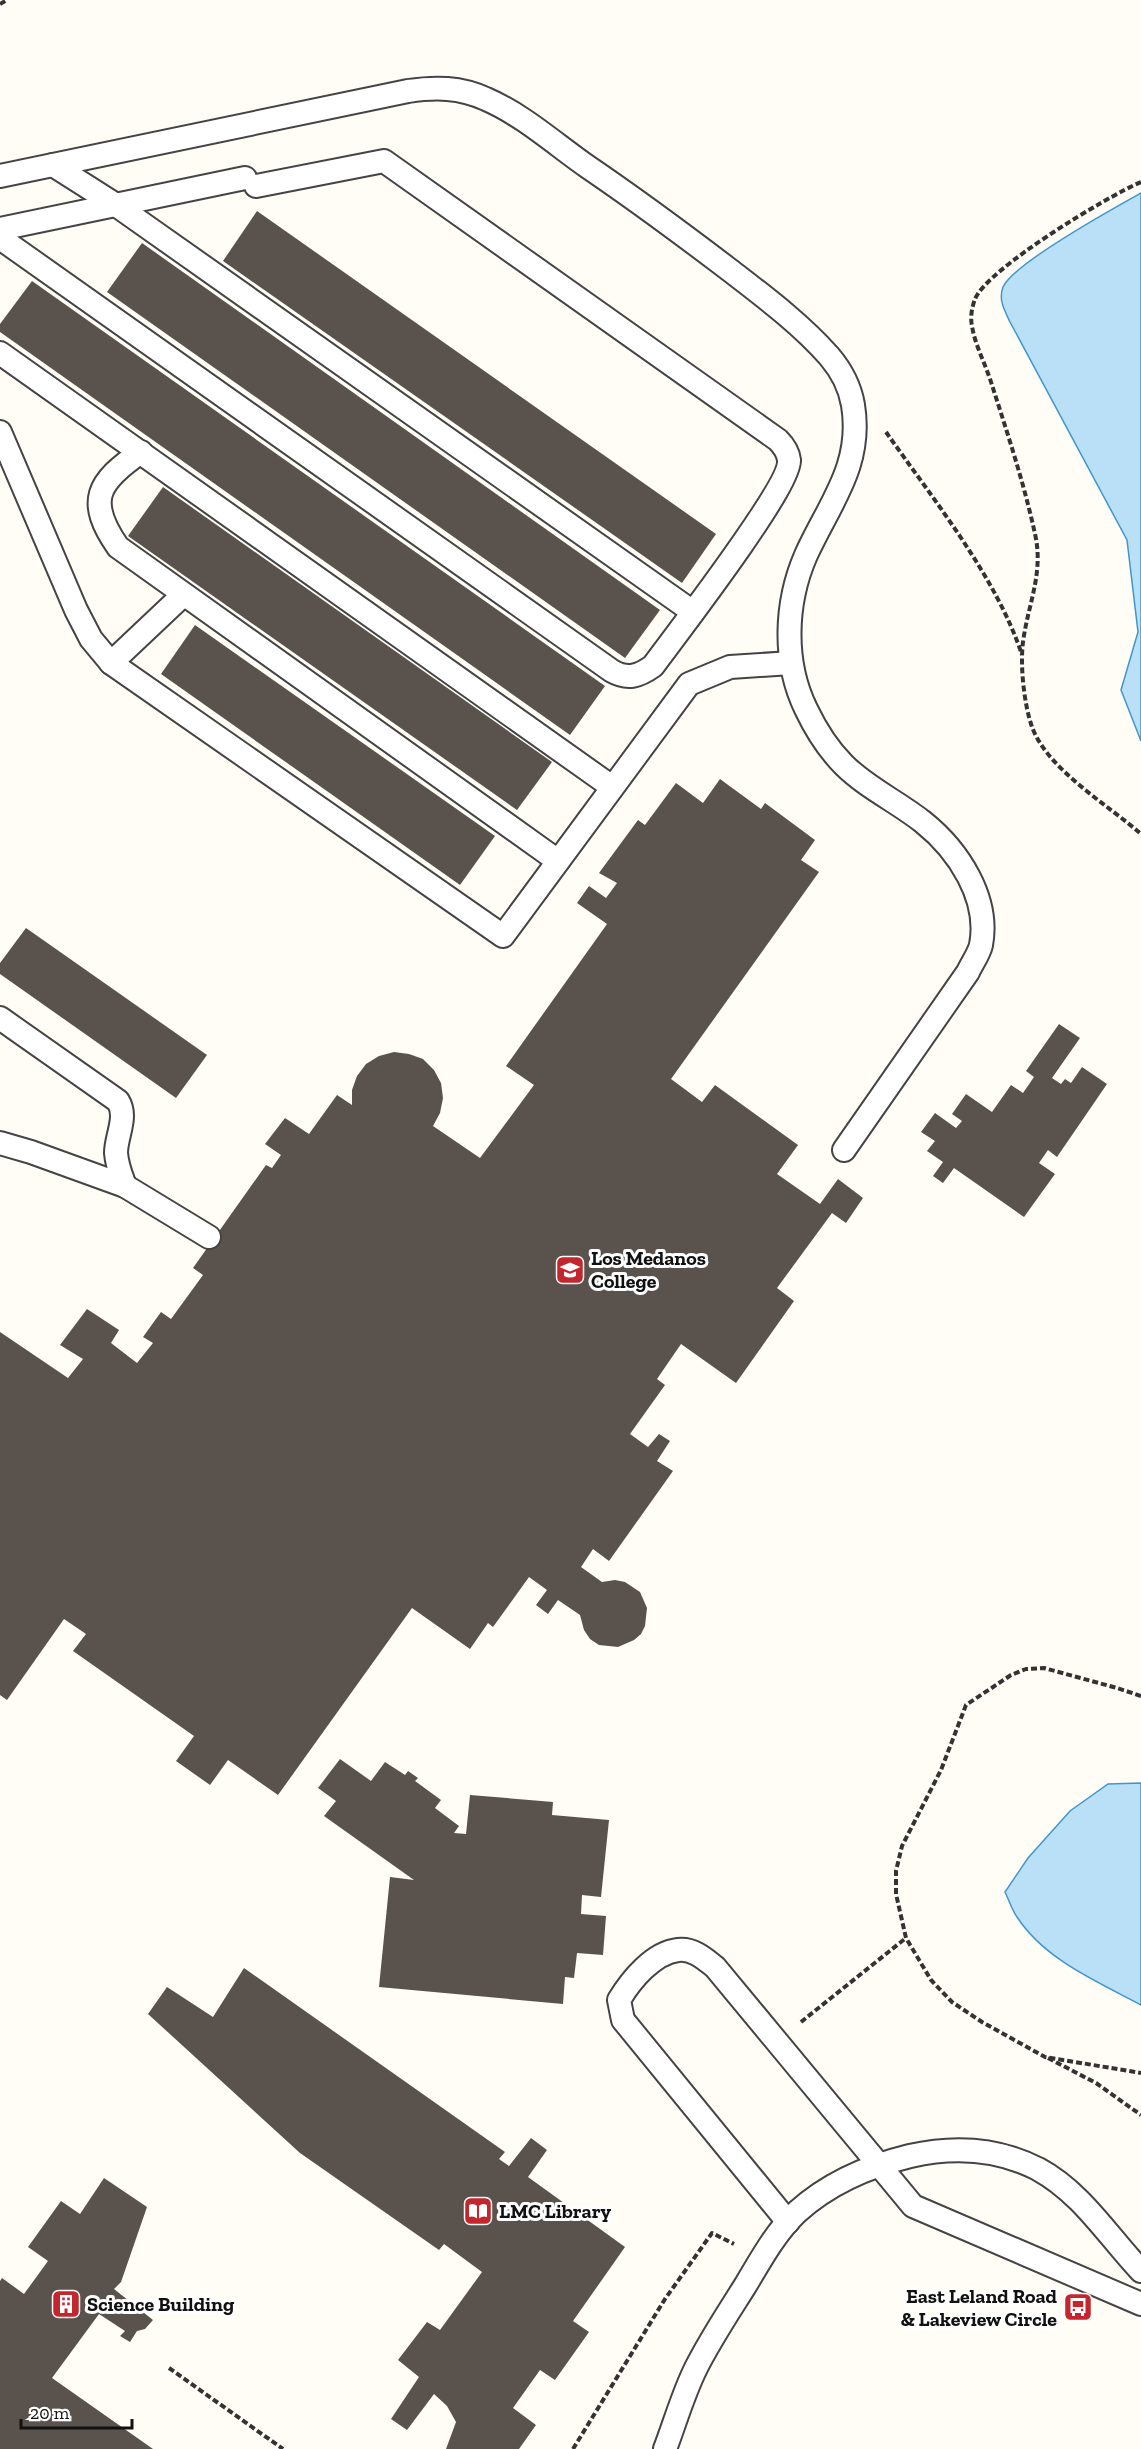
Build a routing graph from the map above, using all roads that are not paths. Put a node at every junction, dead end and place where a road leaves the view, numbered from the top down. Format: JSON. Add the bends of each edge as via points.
{"nodes":[{"id":1,"x":53,"y":165,"type":"junction"},
{"id":2,"x":0,"y":176,"type":"edge"},
{"id":3,"x":116,"y":205,"type":"junction"},
{"id":4,"x":0,"y":229,"type":"edge"},
{"id":5,"x":0,"y":238,"type":"edge"},
{"id":6,"x":0,"y":353,"type":"edge"},
{"id":7,"x":0,"y":432,"type":"edge"},
{"id":8,"x":141,"y":452,"type":"junction"},
{"id":9,"x":183,"y":595,"type":"junction"},
{"id":10,"x":693,"y":612,"type":"junction"},
{"id":11,"x":111,"y":663,"type":"junction"},
{"id":12,"x":791,"y":663,"type":"junction"},
{"id":13,"x":612,"y":787,"type":"junction"},
{"id":14,"x":558,"y":861,"type":"junction"},
{"id":15,"x":0,"y":1017,"type":"edge"},
{"id":16,"x":0,"y":1143,"type":"edge"},
{"id":17,"x":844,"y":1150,"type":"dead end"},
{"id":18,"x":125,"y":1186,"type":"junction"},
{"id":19,"x":209,"y":1237,"type":"dead end"},
{"id":20,"x":876,"y":2165,"type":"junction"},
{"id":21,"x":788,"y":2222,"type":"junction"},
{"id":22,"x":1141,"y":2271,"type":"edge"},
{"id":23,"x":1141,"y":2304,"type":"edge"},
{"id":24,"x":665,"y":2449,"type":"edge"}],
"edges":[{"from":1,"to":2,"type":"lane"},
{"from":1,"to":3,"type":"lane"},
{"from":1,"to":12,"type":"lane","via":[[433,88],[467,92],[505,108],[656,214],[760,294],[816,343],[842,374],[854,408],[851,455],[837,496],[797,579],[791,603]]},
{"from":3,"to":4,"type":"lane"},
{"from":3,"to":10,"type":"lane"},
{"from":3,"to":10,"type":"lane","via":[[384,161],[786,449],[789,460],[783,481]]},
{"from":5,"to":10,"type":"lane","via":[[620,676],[634,677],[653,666]]},
{"from":6,"to":8,"type":"lane"},
{"from":7,"to":11,"type":"lane","via":[[76,610],[91,639]]},
{"from":8,"to":9,"type":"lane","via":[[110,475],[99,503],[100,518],[118,547]]},
{"from":8,"to":13,"type":"lane"},
{"from":9,"to":11,"type":"lane"},
{"from":9,"to":14,"type":"lane"},
{"from":11,"to":14,"type":"lane","via":[[503,936]]},
{"from":12,"to":13,"type":"lane","via":[[730,668],[689,684]]},
{"from":12,"to":17,"type":"lane","via":[[796,687],[831,751],[858,777],[944,841],[967,873],[983,928],[981,948],[963,980]]},
{"from":13,"to":14,"type":"lane"},
{"from":15,"to":18,"type":"lane","via":[[118,1101],[123,1117],[116,1152]]},
{"from":16,"to":18,"type":"lane"},
{"from":18,"to":19,"type":"lane"},
{"from":20,"to":21,"type":"lane","via":[[824,2191]]},
{"from":20,"to":21,"type":"lane","via":[[704,1957],[678,1950],[650,1964],[619,2000],[623,2020]]},
{"from":20,"to":22,"type":"lane","via":[[933,2151],[962,2149],[1016,2159],[1039,2170],[1082,2201]]},
{"from":20,"to":23,"type":"lane","via":[[913,2206]]},
{"from":21,"to":24,"type":"lane","via":[[761,2259],[695,2369]]}]}
